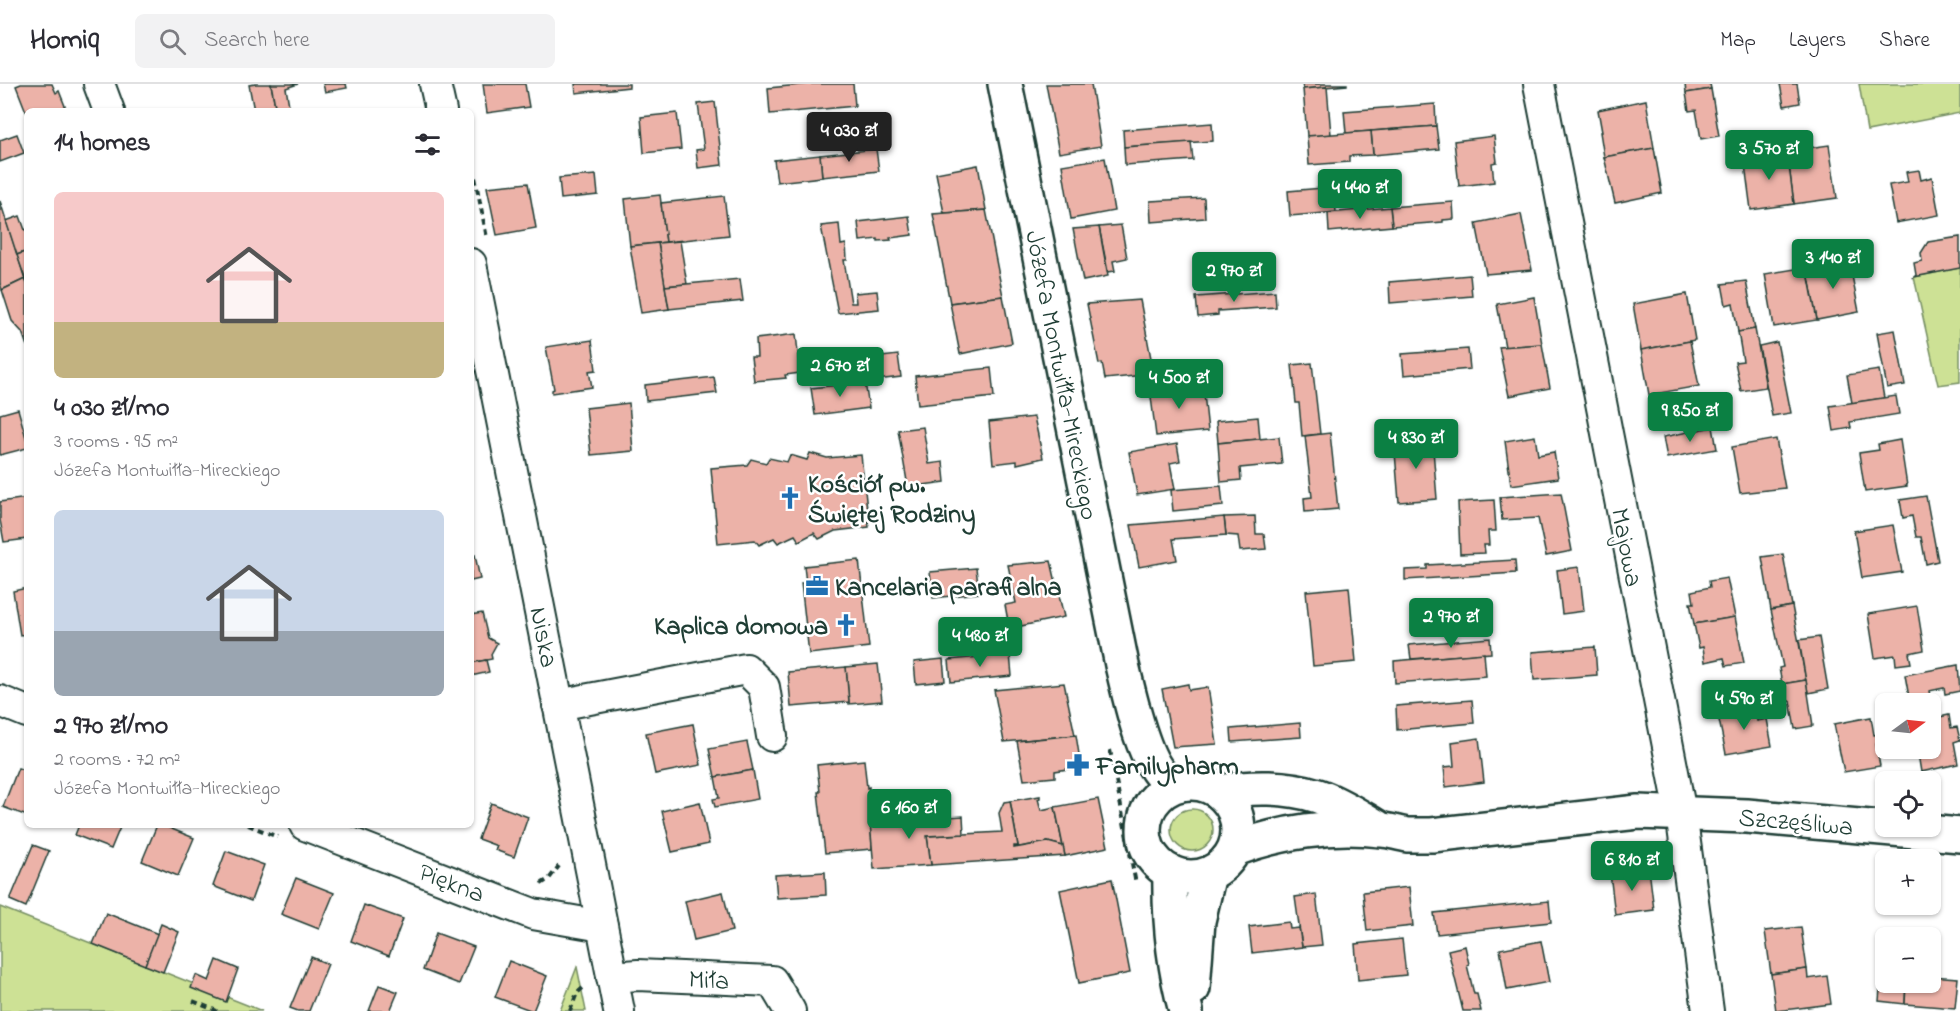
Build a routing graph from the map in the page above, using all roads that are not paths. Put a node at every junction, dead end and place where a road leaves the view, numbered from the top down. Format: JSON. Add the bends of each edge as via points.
{"nodes":[{"id":1,"x":99,"y":84,"type":"edge"},
{"id":2,"x":435,"y":84,"type":"edge"},
{"id":3,"x":1005,"y":84,"type":"edge"},
{"id":4,"x":1539,"y":84,"type":"edge"},
{"id":5,"x":108,"y":108,"type":"edge"},
{"id":6,"x":440,"y":108,"type":"edge"},
{"id":7,"x":474,"y":279,"type":"edge"},
{"id":8,"x":1122,"y":665,"type":"junction"},
{"id":9,"x":0,"y":701,"type":"edge"},
{"id":10,"x":558,"y":705,"type":"junction"},
{"id":11,"x":24,"y":711,"type":"edge"},
{"id":12,"x":772,"y":736,"type":"dead end"},
{"id":13,"x":1181,"y":784,"type":"junction"},
{"id":14,"x":1220,"y":792,"type":"junction"},
{"id":15,"x":1149,"y":808,"type":"junction"},
{"id":16,"x":1681,"y":813,"type":"junction"},
{"id":17,"x":313,"y":828,"type":"edge"},
{"id":18,"x":1381,"y":830,"type":"junction"},
{"id":19,"x":1960,"y":835,"type":"edge"},
{"id":20,"x":1234,"y":849,"type":"junction"},
{"id":21,"x":1170,"y":872,"type":"junction"},
{"id":22,"x":1209,"y":874,"type":"junction"},
{"id":23,"x":602,"y":926,"type":"junction"},
{"id":24,"x":599,"y":981,"type":"junction"},
{"id":25,"x":619,"y":1011,"type":"edge"},
{"id":26,"x":790,"y":1011,"type":"edge"},
{"id":27,"x":1186,"y":1011,"type":"edge"},
{"id":28,"x":1193,"y":1011,"type":"edge"},
{"id":29,"x":1708,"y":1011,"type":"edge"}],
"edges":[{"from":1,"to":5,"type":"street"},
{"from":2,"to":6,"type":"street"},
{"from":3,"to":8,"type":"main road","name":"Józefa Montwiłła-Mireckiego"},
{"from":4,"to":16,"type":"street","name":"Majowa"},
{"from":7,"to":10,"type":"street","name":"Niska"},
{"from":8,"to":13,"type":"main road","name":"Józefa Montwiłła-Mireckiego","via":[[1145,748],[1167,781]]},
{"from":8,"to":15,"type":"main road","name":"Józefa Montwiłła-Mireckiego","via":[[1128,715],[1151,789]]},
{"from":9,"to":11,"type":"street"},
{"from":10,"to":12,"type":"street","via":[[746,669],[764,687]]},
{"from":10,"to":23,"type":"street","name":"Niska"},
{"from":13,"to":14,"type":"main road","via":[[1194,783]]},
{"from":13,"to":15,"type":"main road","via":[[1157,797]]},
{"from":14,"to":18,"type":"main road","name":"Szczęśliwa","via":[[1261,788],[1318,796]]},
{"from":14,"to":20,"type":"main road","via":[[1237,818]]},
{"from":15,"to":21,"type":"main road","via":[[1144,837],[1149,852]]},
{"from":16,"to":18,"type":"main road","name":"Szczęśliwa","via":[[1638,812],[1432,835]]},
{"from":16,"to":19,"type":"main road","name":"Szczęśliwa"},
{"from":16,"to":29,"type":"street","name":"Majowa"},
{"from":17,"to":23,"type":"street","name":"Piękna","via":[[533,914]]},
{"from":18,"to":20,"type":"main road","name":"Szczęśliwa","via":[[1332,828]]},
{"from":20,"to":22,"type":"main road"},
{"from":21,"to":22,"type":"main road","via":[[1196,877]]},
{"from":21,"to":27,"type":"main road","via":[[1170,918],[1177,978]]},
{"from":22,"to":28,"type":"main road","via":[[1198,921]]},
{"from":23,"to":24,"type":"street","name":"Niska"},
{"from":24,"to":25,"type":"street","name":"Niska"},
{"from":24,"to":26,"type":"street","name":"Miła","via":[[638,975],[772,981]]}]}
